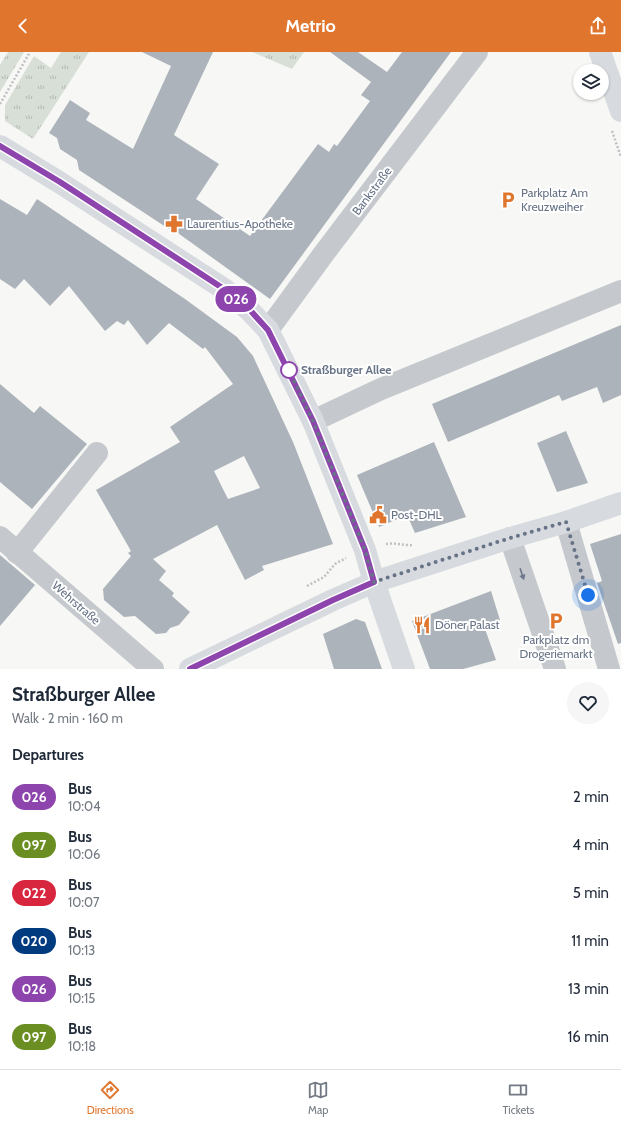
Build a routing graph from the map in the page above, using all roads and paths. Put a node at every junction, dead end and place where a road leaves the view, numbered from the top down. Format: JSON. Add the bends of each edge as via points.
{"nodes":[{"id":1,"x":30,"y":52,"type":"edge"},
{"id":2,"x":477,"y":52,"type":"edge"},
{"id":3,"x":600,"y":52,"type":"edge"},
{"id":4,"x":0,"y":104,"type":"edge"},
{"id":5,"x":621,"y":111,"type":"edge"},
{"id":6,"x":2,"y":151,"type":"edge"},
{"id":7,"x":621,"y":291,"type":"edge"},
{"id":8,"x":268,"y":330,"type":"junction"},
{"id":9,"x":313,"y":421,"type":"junction"},
{"id":10,"x":98,"y":453,"type":"dead end"},
{"id":11,"x":621,"y":503,"type":"edge"},
{"id":12,"x":566,"y":522,"type":"junction"},
{"id":13,"x":0,"y":538,"type":"edge"},
{"id":14,"x":510,"y":538,"type":"junction"},
{"id":15,"x":17,"y":553,"type":"junction"},
{"id":16,"x":374,"y":582,"type":"junction"},
{"id":17,"x":215,"y":663,"type":"edge"},
{"id":18,"x":153,"y":669,"type":"edge"},
{"id":19,"x":190,"y":669,"type":"edge"},
{"id":20,"x":404,"y":669,"type":"edge"},
{"id":21,"x":555,"y":669,"type":"edge"},
{"id":22,"x":609,"y":669,"type":"edge"}],
"edges":[{"from":1,"to":4,"type":"path"},
{"from":2,"to":8,"type":"street","name":"Bankstraße"},
{"from":3,"to":5,"type":"main road"},
{"from":6,"to":8,"type":"main road","via":[[60,182],[224,289],[250,310]]},
{"from":7,"to":9,"type":"street","via":[[381,389]]},
{"from":8,"to":9,"type":"main road"},
{"from":9,"to":16,"type":"main road","via":[[365,550]]},
{"from":10,"to":15,"type":"street"},
{"from":11,"to":12,"type":"main road"},
{"from":12,"to":14,"type":"main road"},
{"from":12,"to":22,"type":"street"},
{"from":13,"to":15,"type":"street","name":"Wehrstraße"},
{"from":14,"to":16,"type":"main road"},
{"from":14,"to":21,"type":"street","one_way":true},
{"from":15,"to":18,"type":"street","name":"Wehrstraße"},
{"from":16,"to":17,"type":"main road","via":[[333,600]]},
{"from":16,"to":20,"type":"main road"},
{"from":17,"to":19,"type":"main road"}]}
